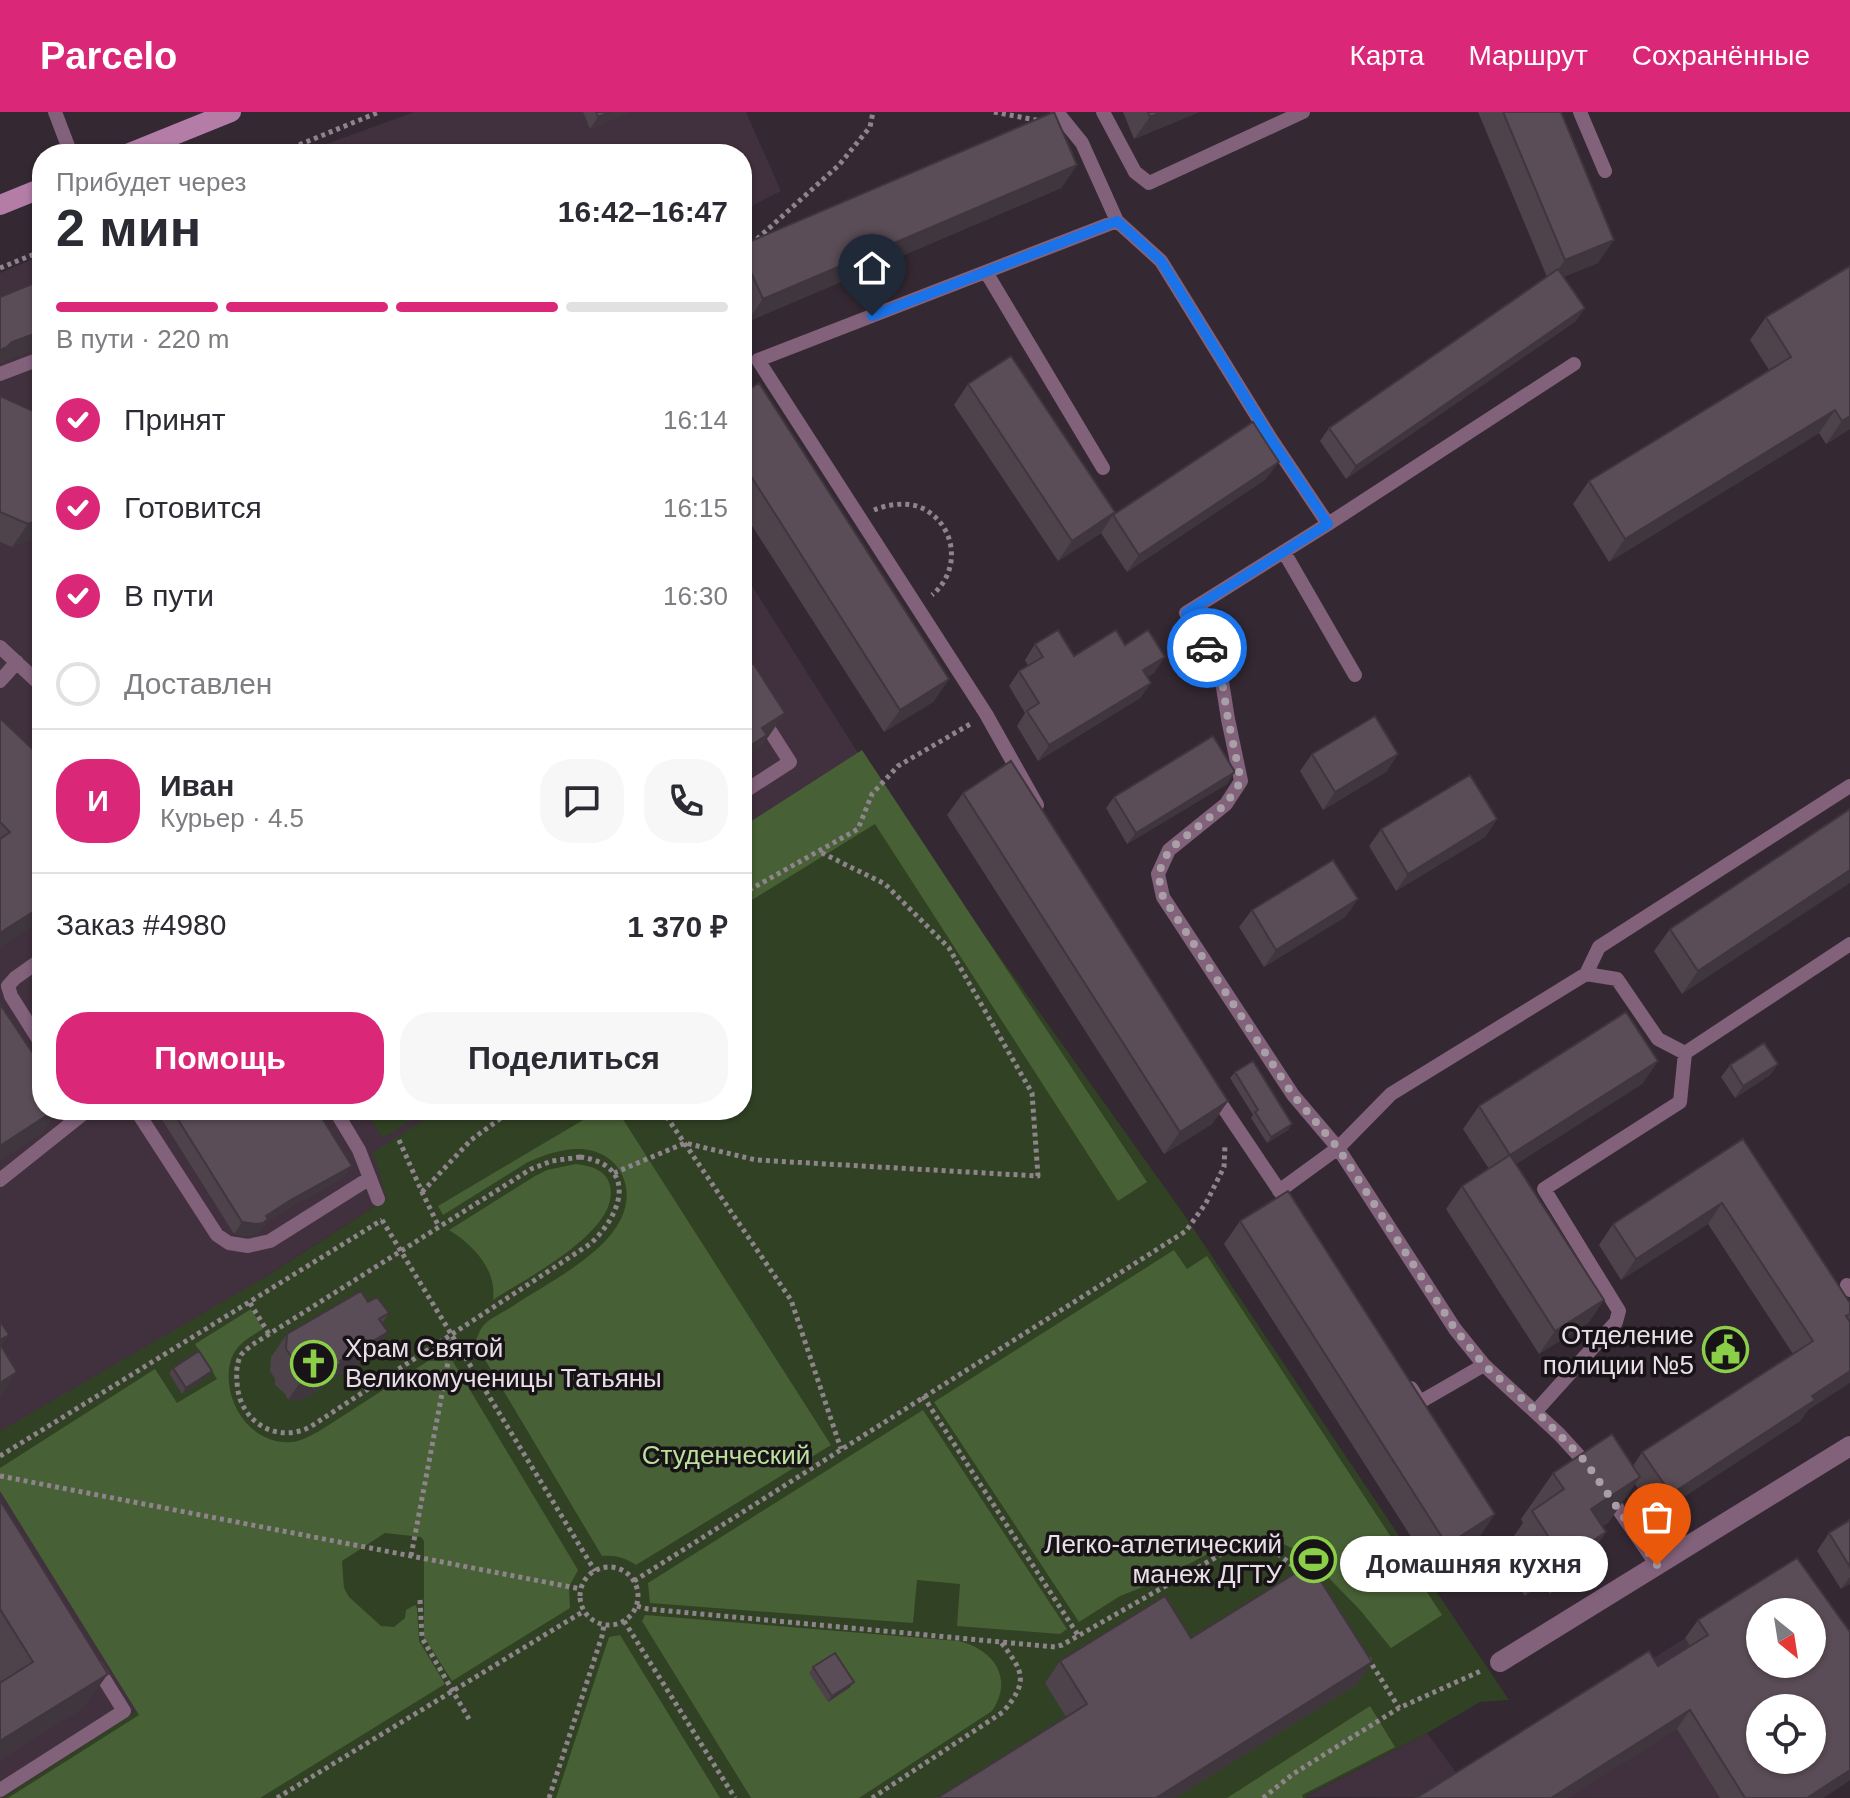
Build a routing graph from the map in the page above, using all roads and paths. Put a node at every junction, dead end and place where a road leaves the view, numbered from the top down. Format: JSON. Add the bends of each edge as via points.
{"nodes":[{"id":1,"x":55,"y":112,"type":"edge"},
{"id":2,"x":231,"y":112,"type":"edge"},
{"id":3,"x":379,"y":112,"type":"edge"},
{"id":4,"x":873,"y":112,"type":"edge"},
{"id":5,"x":994,"y":112,"type":"edge"},
{"id":6,"x":1057,"y":112,"type":"edge"},
{"id":7,"x":1103,"y":112,"type":"edge"},
{"id":8,"x":1303,"y":112,"type":"edge"},
{"id":9,"x":1580,"y":112,"type":"edge"},
{"id":10,"x":1069,"y":127,"type":"junction"},
{"id":11,"x":67,"y":144,"type":"edge"},
{"id":12,"x":152,"y":144,"type":"edge"},
{"id":13,"x":301,"y":144,"type":"edge"},
{"id":14,"x":1605,"y":171,"type":"dead end"},
{"id":15,"x":32,"y":192,"type":"edge"},
{"id":16,"x":0,"y":205,"type":"edge"},
{"id":17,"x":1117,"y":221,"type":"junction"},
{"id":18,"x":752,"y":242,"type":"edge"},
{"id":19,"x":32,"y":255,"type":"edge"},
{"id":20,"x":0,"y":268,"type":"edge"},
{"id":21,"x":986,"y":272,"type":"junction"},
{"id":22,"x":32,"y":362,"type":"edge"},
{"id":23,"x":1574,"y":364,"type":"dead end"},
{"id":24,"x":0,"y":374,"type":"edge"},
{"id":25,"x":1103,"y":468,"type":"dead end"},
{"id":26,"x":858,"y":516,"type":"junction"},
{"id":27,"x":1328,"y":524,"type":"junction"},
{"id":28,"x":1284,"y":552,"type":"junction"},
{"id":29,"x":917,"y":607,"type":"junction"},
{"id":30,"x":0,"y":647,"type":"edge"},
{"id":31,"x":17,"y":662,"type":"junction"},
{"id":32,"x":1355,"y":675,"type":"dead end"},
{"id":33,"x":32,"y":676,"type":"edge"},
{"id":34,"x":0,"y":681,"type":"edge"},
{"id":35,"x":752,"y":703,"type":"edge"},
{"id":36,"x":986,"y":714,"type":"junction"},
{"id":37,"x":1850,"y":786,"type":"edge"},
{"id":38,"x":752,"y":787,"type":"edge"},
{"id":39,"x":1047,"y":822,"type":"edge"},
{"id":40,"x":818,"y":851,"type":"junction"},
{"id":41,"x":752,"y":888,"type":"edge"},
{"id":42,"x":1850,"y":944,"type":"edge"},
{"id":43,"x":32,"y":966,"type":"edge"},
{"id":44,"x":1586,"y":974,"type":"junction"},
{"id":45,"x":32,"y":1029,"type":"edge"},
{"id":46,"x":1685,"y":1053,"type":"junction"},
{"id":47,"x":1209,"y":1086,"type":"edge"},
{"id":48,"x":1226,"y":1112,"type":"junction"},
{"id":49,"x":75,"y":1120,"type":"edge"},
{"id":50,"x":142,"y":1120,"type":"edge"},
{"id":51,"x":341,"y":1120,"type":"edge"},
{"id":52,"x":498,"y":1120,"type":"edge"},
{"id":53,"x":669,"y":1120,"type":"edge"},
{"id":54,"x":399,"y":1140,"type":"dead end"},
{"id":55,"x":685,"y":1143,"type":"junction"},
{"id":56,"x":1338,"y":1148,"type":"junction"},
{"id":57,"x":614,"y":1173,"type":"dead end"},
{"id":58,"x":370,"y":1178,"type":"junction"},
{"id":59,"x":0,"y":1180,"type":"edge"},
{"id":60,"x":1279,"y":1191,"type":"junction"},
{"id":61,"x":422,"y":1192,"type":"junction"},
{"id":62,"x":378,"y":1199,"type":"joint"},
{"id":63,"x":1297,"y":1217,"type":"edge"},
{"id":64,"x":382,"y":1220,"type":"junction"},
{"id":65,"x":440,"y":1227,"type":"junction"},
{"id":66,"x":401,"y":1251,"type":"junction"},
{"id":67,"x":250,"y":1303,"type":"junction"},
{"id":68,"x":269,"y":1334,"type":"junction"},
{"id":69,"x":453,"y":1335,"type":"junction"},
{"id":70,"x":1484,"y":1365,"type":"junction"},
{"id":71,"x":1402,"y":1375,"type":"edge"},
{"id":72,"x":923,"y":1396,"type":"junction"},
{"id":73,"x":1536,"y":1411,"type":"junction"},
{"id":74,"x":1850,"y":1446,"type":"edge"},
{"id":75,"x":841,"y":1449,"type":"junction"},
{"id":76,"x":0,"y":1456,"type":"edge"},
{"id":77,"x":0,"y":1476,"type":"edge"},
{"id":78,"x":411,"y":1556,"type":"junction"},
{"id":79,"x":1657,"y":1565,"type":"junction"},
{"id":80,"x":595,"y":1571,"type":"junction"},
{"id":81,"x":1309,"y":1580,"type":"edge"},
{"id":82,"x":634,"y":1581,"type":"junction"},
{"id":83,"x":581,"y":1589,"type":"junction"},
{"id":84,"x":420,"y":1600,"type":"dead end"},
{"id":85,"x":637,"y":1606,"type":"junction"},
{"id":86,"x":584,"y":1611,"type":"junction"},
{"id":87,"x":624,"y":1621,"type":"junction"},
{"id":88,"x":604,"y":1625,"type":"junction"},
{"id":89,"x":1078,"y":1635,"type":"junction"},
{"id":90,"x":1000,"y":1641,"type":"junction"},
{"id":91,"x":91,"y":1658,"type":"edge"},
{"id":92,"x":1368,"y":1658,"type":"edge"},
{"id":93,"x":1500,"y":1662,"type":"joint"},
{"id":94,"x":453,"y":1692,"type":"junction"},
{"id":95,"x":1399,"y":1708,"type":"junction"},
{"id":96,"x":469,"y":1719,"type":"dead end"},
{"id":97,"x":0,"y":1790,"type":"edge"},
{"id":98,"x":277,"y":1798,"type":"edge"},
{"id":99,"x":549,"y":1798,"type":"edge"},
{"id":100,"x":735,"y":1798,"type":"edge"},
{"id":101,"x":872,"y":1798,"type":"edge"},
{"id":102,"x":1263,"y":1798,"type":"edge"}],
"edges":[{"from":1,"to":11,"type":"lane"},
{"from":2,"to":12,"type":"main road"},
{"from":3,"to":13,"type":"path"},
{"from":4,"to":18,"type":"path","via":[[870,127],[839,165]]},
{"from":5,"to":10,"type":"path"},
{"from":6,"to":10,"type":"lane"},
{"from":7,"to":8,"type":"lane","via":[[1135,172],[1149,183]]},
{"from":9,"to":14,"type":"lane"},
{"from":10,"to":17,"type":"lane","via":[[1082,143]]},
{"from":15,"to":16,"type":"main road"},
{"from":17,"to":21,"type":"lane"},
{"from":17,"to":27,"type":"lane","via":[[1161,261]]},
{"from":19,"to":20,"type":"path"},
{"from":21,"to":25,"type":"lane"},
{"from":21,"to":26,"type":"lane","via":[[758,360]]},
{"from":22,"to":24,"type":"lane"},
{"from":23,"to":27,"type":"lane"},
{"from":26,"to":29,"type":"lane"},
{"from":26,"to":29,"type":"path","via":[[902,504],[923,508],[939,521],[953,554],[949,573]]},
{"from":27,"to":28,"type":"lane"},
{"from":28,"to":32,"type":"lane"},
{"from":28,"to":56,"type":"lane","via":[[1186,613],[1220,669],[1241,781],[1226,804],[1169,850],[1158,874],[1171,911],[1293,1095]]},
{"from":29,"to":36,"type":"lane"},
{"from":30,"to":31,"type":"lane"},
{"from":31,"to":33,"type":"lane"},
{"from":31,"to":34,"type":"lane"},
{"from":35,"to":38,"type":"lane","via":[[790,762]]},
{"from":36,"to":39,"type":"lane"},
{"from":36,"to":40,"type":"path","via":[[898,766],[872,794],[858,829]]},
{"from":37,"to":44,"type":"lane","via":[[1599,947]]},
{"from":40,"to":41,"type":"path"},
{"from":40,"to":55,"type":"path","via":[[885,884],[949,948],[1032,1093],[1038,1176],[756,1160]]},
{"from":42,"to":46,"type":"lane"},
{"from":43,"to":45,"type":"lane","via":[[8,986]]},
{"from":44,"to":46,"type":"lane","via":[[1617,979],[1658,1039]]},
{"from":44,"to":56,"type":"lane","via":[[1391,1094]]},
{"from":46,"to":73,"type":"lane","via":[[1680,1102],[1544,1189],[1619,1311],[1616,1322]]},
{"from":47,"to":48,"type":"lane"},
{"from":48,"to":60,"type":"lane"},
{"from":48,"to":72,"type":"path","via":[[1224,1167],[1186,1231]]},
{"from":49,"to":59,"type":"lane"},
{"from":50,"to":58,"type":"lane","via":[[217,1235],[229,1243],[270,1241]]},
{"from":51,"to":58,"type":"lane"},
{"from":52,"to":61,"type":"path","via":[[471,1140]]},
{"from":53,"to":55,"type":"path"},
{"from":54,"to":61,"type":"path"},
{"from":55,"to":57,"type":"path"},
{"from":55,"to":75,"type":"path","via":[[791,1300]]},
{"from":56,"to":60,"type":"lane"},
{"from":56,"to":70,"type":"lane"},
{"from":58,"to":62,"type":"lane"},
{"from":60,"to":63,"type":"lane"},
{"from":61,"to":65,"type":"path"},
{"from":62,"to":64,"type":"path"},
{"from":64,"to":66,"type":"path"},
{"from":64,"to":67,"type":"path"},
{"from":65,"to":66,"type":"path"},
{"from":65,"to":69,"type":"path","via":[[529,1170],[560,1159],[599,1161],[612,1171],[619,1187],[614,1215],[592,1243]]},
{"from":66,"to":68,"type":"path"},
{"from":66,"to":69,"type":"path"},
{"from":67,"to":68,"type":"path"},
{"from":67,"to":76,"type":"path"},
{"from":68,"to":69,"type":"path","via":[[241,1356],[237,1386],[251,1417],[286,1434],[317,1423]]},
{"from":69,"to":78,"type":"path"},
{"from":69,"to":80,"type":"path"},
{"from":70,"to":71,"type":"lane","via":[[1420,1402]]},
{"from":70,"to":73,"type":"lane"},
{"from":72,"to":75,"type":"path"},
{"from":72,"to":89,"type":"path"},
{"from":73,"to":79,"type":"lane","via":[[1585,1461]]},
{"from":74,"to":79,"type":"street"},
{"from":75,"to":82,"type":"path"},
{"from":77,"to":78,"type":"path"},
{"from":78,"to":83,"type":"path"},
{"from":79,"to":93,"type":"street"},
{"from":80,"to":82,"type":"path","via":[[612,1567]]},
{"from":80,"to":83,"type":"path"},
{"from":81,"to":89,"type":"path","via":[[1277,1553],[1249,1542]]},
{"from":82,"to":85,"type":"path"},
{"from":83,"to":86,"type":"path"},
{"from":84,"to":94,"type":"path","via":[[422,1638]]},
{"from":85,"to":87,"type":"path"},
{"from":85,"to":90,"type":"path"},
{"from":86,"to":88,"type":"path"},
{"from":86,"to":94,"type":"path"},
{"from":87,"to":88,"type":"path"},
{"from":87,"to":100,"type":"path"},
{"from":88,"to":99,"type":"path"},
{"from":89,"to":90,"type":"path","via":[[1055,1647]]},
{"from":90,"to":101,"type":"path","via":[[1018,1667],[1018,1694],[1003,1712]]},
{"from":91,"to":97,"type":"lane","via":[[124,1711]]},
{"from":92,"to":95,"type":"path"},
{"from":93,"to":95,"type":"path"},
{"from":94,"to":96,"type":"path"},
{"from":94,"to":98,"type":"path"},
{"from":95,"to":102,"type":"path"}]}
